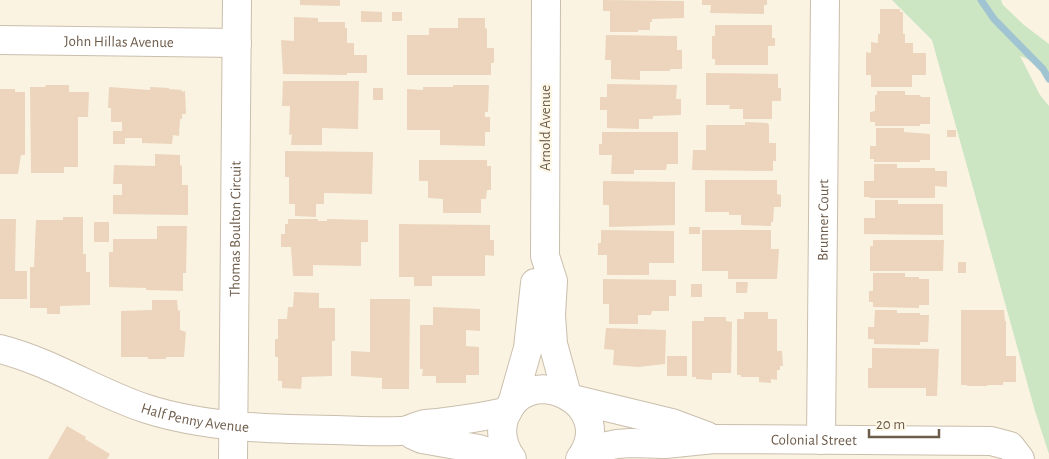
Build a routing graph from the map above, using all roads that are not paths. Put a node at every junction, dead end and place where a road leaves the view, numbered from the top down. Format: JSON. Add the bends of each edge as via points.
{"nodes":[{"id":1,"x":237,"y":0,"type":"edge"},
{"id":2,"x":546,"y":0,"type":"edge"},
{"id":3,"x":825,"y":0,"type":"edge"},
{"id":4,"x":0,"y":40,"type":"edge"},
{"id":5,"x":237,"y":43,"type":"junction"},
{"id":6,"x":545,"y":256,"type":"junction"},
{"id":7,"x":0,"y":349,"type":"edge"},
{"id":8,"x":570,"y":397,"type":"junction"},
{"id":9,"x":510,"y":408,"type":"junction"},
{"id":10,"x":233,"y":425,"type":"junction"},
{"id":11,"x":402,"y":431,"type":"junction"},
{"id":12,"x":714,"y":439,"type":"junction"},
{"id":13,"x":821,"y":440,"type":"junction"},
{"id":14,"x":1013,"y":451,"type":"edge"},
{"id":15,"x":582,"y":456,"type":"edge"},
{"id":16,"x":233,"y":459,"type":"edge"},
{"id":17,"x":511,"y":459,"type":"edge"}],
"edges":[{"from":1,"to":5,"type":"street","name":"Thomas Boulton Circuit"},
{"from":2,"to":6,"type":"street","name":"Arnold Avenue"},
{"from":3,"to":13,"type":"street","name":"Brunner Court"},
{"from":4,"to":5,"type":"street","name":"John Hillas Avenue"},
{"from":5,"to":10,"type":"street","name":"Thomas Boulton Circuit"},
{"from":6,"to":8,"type":"street","name":"Arnold Avenue","via":[[552,281],[554,344]]},
{"from":6,"to":9,"type":"street","name":"Arnold Avenue","via":[[535,280],[528,348]]},
{"from":7,"to":10,"type":"street","name":"Half Penny Avenue","via":[[42,361],[90,386],[144,408]]},
{"from":8,"to":9,"type":"street","name":"Half Penny Avenue","via":[[553,390],[538,390],[524,395]]},
{"from":8,"to":12,"type":"street","name":"Colonial Street","via":[[672,423]]},
{"from":8,"to":15,"type":"street","name":"Arnold Avenue","via":[[583,411],[588,424],[588,440]]},
{"from":9,"to":11,"type":"street","name":"Half Penny Avenue","via":[[452,423],[424,424]]},
{"from":9,"to":17,"type":"street","name":"Arnold Avenue","via":[[503,425],[503,440]]},
{"from":10,"to":11,"type":"street","name":"Half Penny Avenue","via":[[298,430]]},
{"from":10,"to":16,"type":"street","name":"Thomas Boulton Circuit"},
{"from":11,"to":17,"type":"street","name":"Half Penny Avenue","via":[[422,439],[479,448]]},
{"from":12,"to":13,"type":"street","name":"Colonial Street"},
{"from":12,"to":15,"type":"street","name":"Colonial Street","via":[[665,444],[631,442],[599,448]]},
{"from":13,"to":14,"type":"street","name":"Colonial Street","via":[[992,441]]}]}
